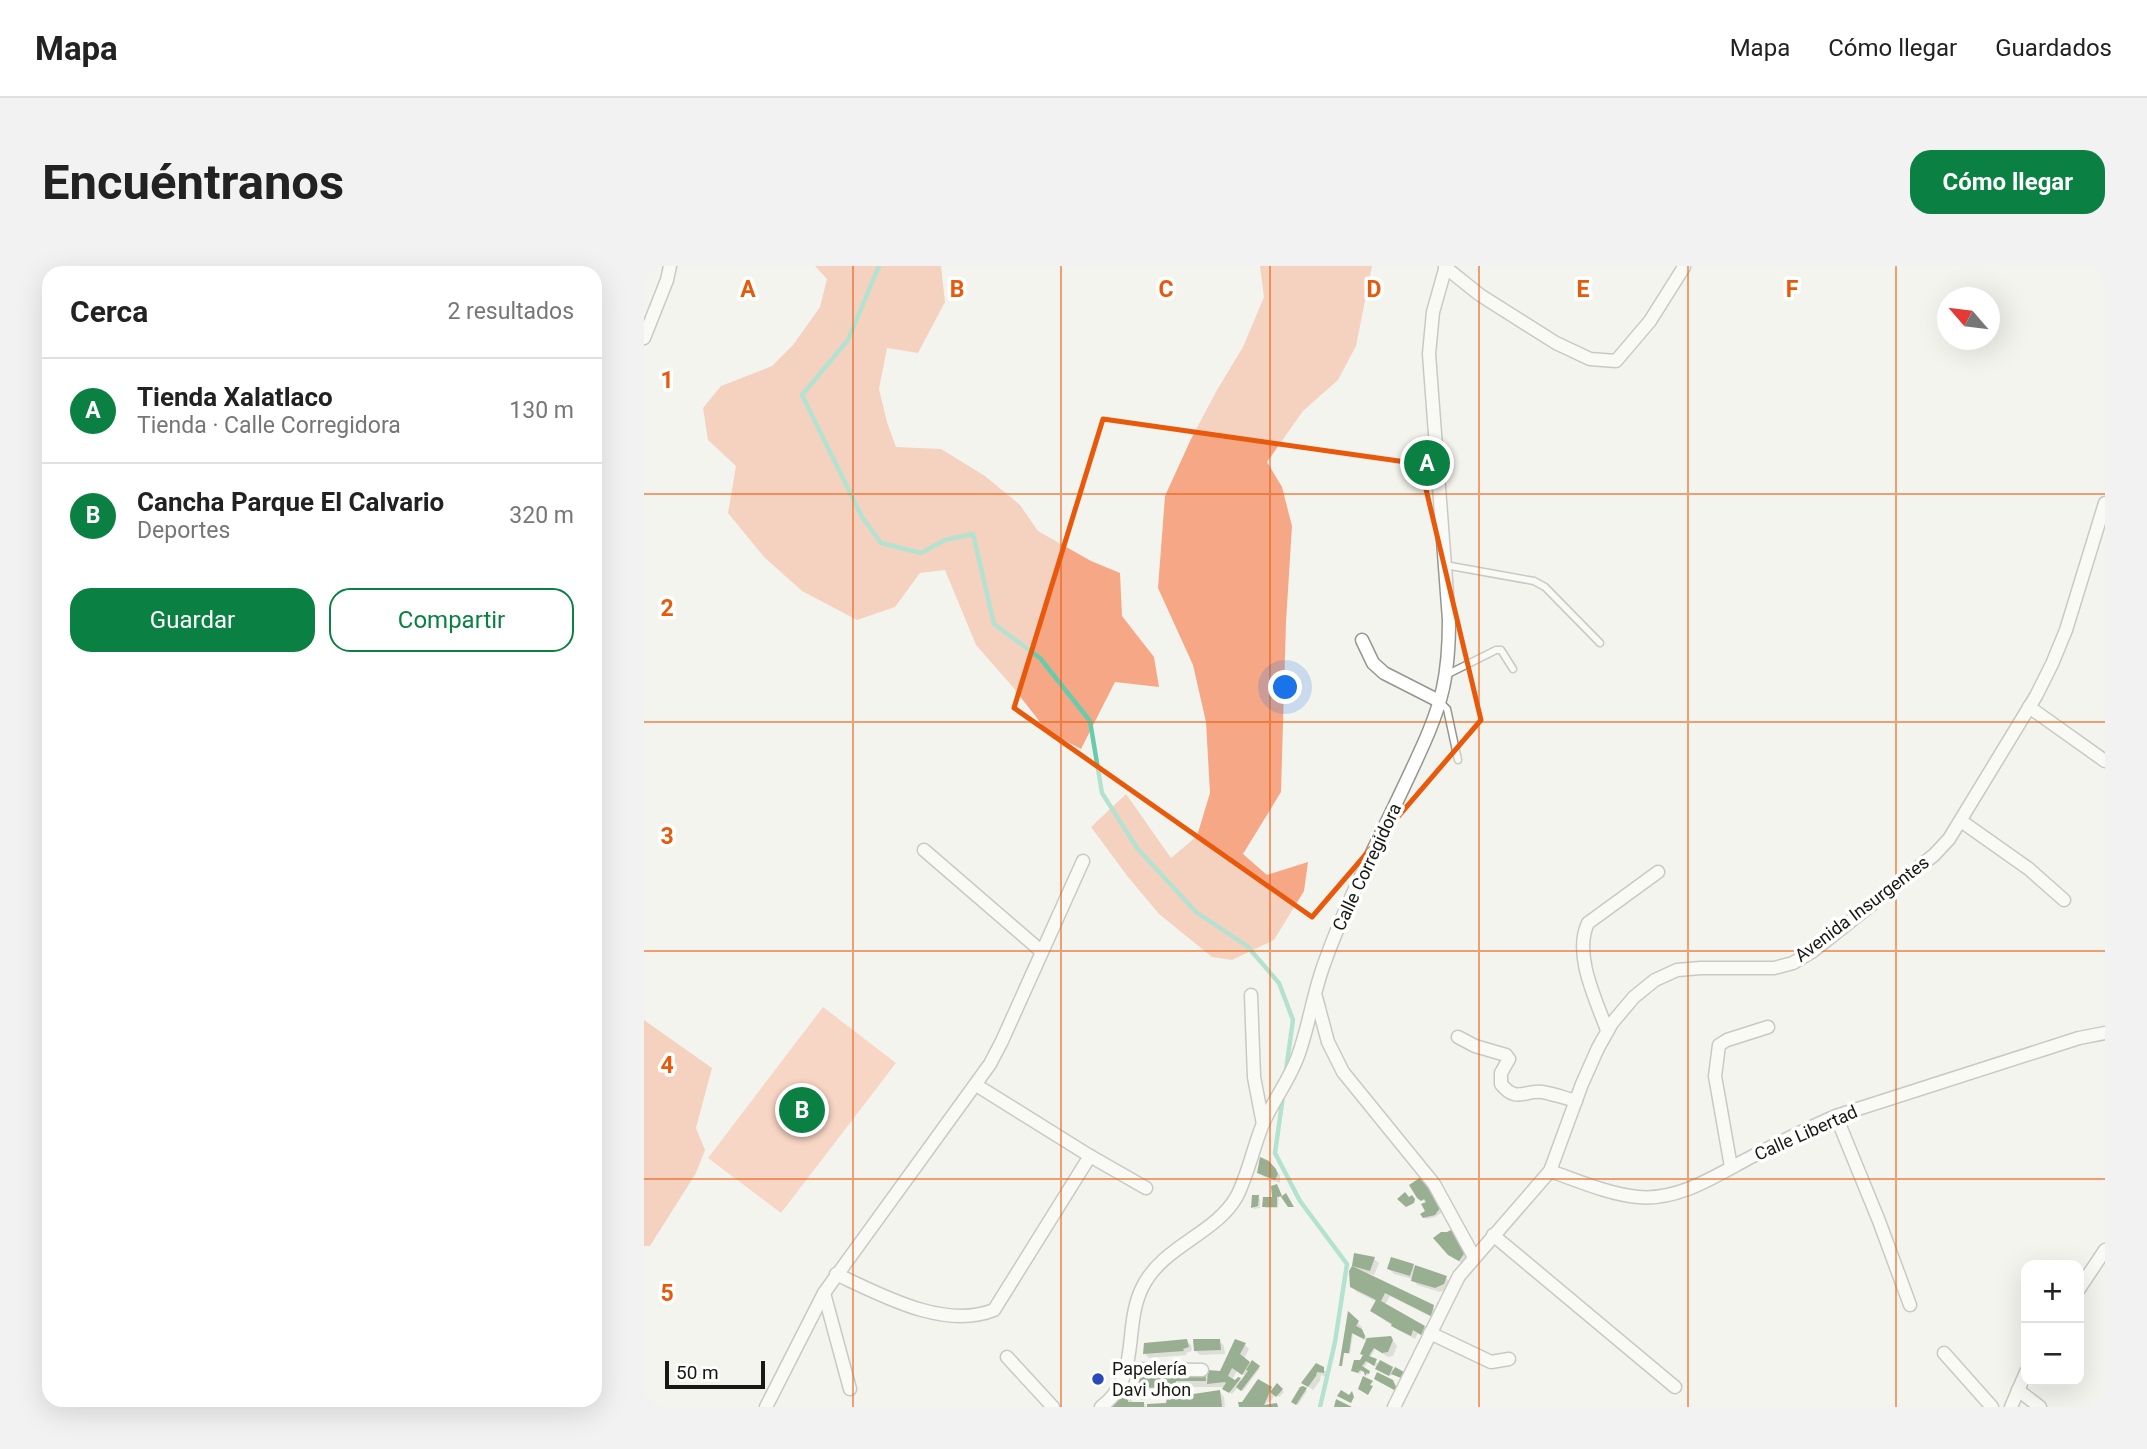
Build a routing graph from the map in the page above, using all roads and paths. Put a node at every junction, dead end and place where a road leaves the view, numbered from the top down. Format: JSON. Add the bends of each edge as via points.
{"nodes":[{"id":1,"x":670,"y":266,"type":"edge"},
{"id":2,"x":1446,"y":267,"type":"edge"},
{"id":3,"x":1684,"y":267,"type":"edge"},
{"id":4,"x":644,"y":338,"type":"edge"},
{"id":5,"x":2105,"y":503,"type":"edge"},
{"id":6,"x":1445,"y":565,"type":"junction"},
{"id":7,"x":1362,"y":640,"type":"dead end"},
{"id":8,"x":1600,"y":643,"type":"dead end"},
{"id":9,"x":1513,"y":669,"type":"dead end"},
{"id":10,"x":1446,"y":675,"type":"junction"},
{"id":11,"x":1439,"y":701,"type":"junction"},
{"id":12,"x":2029,"y":707,"type":"junction"},
{"id":13,"x":1458,"y":760,"type":"dead end"},
{"id":14,"x":2105,"y":761,"type":"edge"},
{"id":15,"x":1961,"y":821,"type":"junction"},
{"id":16,"x":924,"y":850,"type":"dead end"},
{"id":17,"x":1083,"y":861,"type":"dead end"},
{"id":18,"x":1658,"y":872,"type":"dead end"},
{"id":19,"x":2064,"y":900,"type":"dead end"},
{"id":20,"x":1041,"y":951,"type":"junction"},
{"id":21,"x":1314,"y":993,"type":"junction"},
{"id":22,"x":1251,"y":995,"type":"dead end"},
{"id":23,"x":1768,"y":1027,"type":"dead end"},
{"id":24,"x":1607,"y":1031,"type":"junction"},
{"id":25,"x":2105,"y":1033,"type":"edge"},
{"id":26,"x":1458,"y":1037,"type":"dead end"},
{"id":27,"x":976,"y":1085,"type":"junction"},
{"id":28,"x":1576,"y":1101,"type":"junction"},
{"id":29,"x":1836,"y":1116,"type":"junction"},
{"id":30,"x":1263,"y":1124,"type":"junction"},
{"id":31,"x":1090,"y":1156,"type":"junction"},
{"id":32,"x":1731,"y":1167,"type":"junction"},
{"id":33,"x":1550,"y":1171,"type":"junction"},
{"id":34,"x":1146,"y":1188,"type":"dead end"},
{"id":35,"x":1493,"y":1235,"type":"junction"},
{"id":36,"x":2105,"y":1251,"type":"edge"},
{"id":37,"x":1474,"y":1257,"type":"junction"},
{"id":38,"x":836,"y":1275,"type":"junction"},
{"id":39,"x":2084,"y":1282,"type":"edge"},
{"id":40,"x":824,"y":1293,"type":"junction"},
{"id":41,"x":1910,"y":1305,"type":"dead end"},
{"id":42,"x":1430,"y":1333,"type":"junction"},
{"id":43,"x":1944,"y":1353,"type":"dead end"},
{"id":44,"x":1007,"y":1357,"type":"dead end"},
{"id":45,"x":1509,"y":1359,"type":"dead end"},
{"id":46,"x":1127,"y":1368,"type":"junction"},
{"id":47,"x":1202,"y":1370,"type":"dead end"},
{"id":48,"x":2021,"y":1383,"type":"edge"},
{"id":49,"x":1675,"y":1387,"type":"dead end"},
{"id":50,"x":850,"y":1389,"type":"dead end"},
{"id":51,"x":2018,"y":1390,"type":"junction"},
{"id":52,"x":766,"y":1407,"type":"edge"},
{"id":53,"x":1053,"y":1407,"type":"edge"},
{"id":54,"x":1101,"y":1407,"type":"edge"},
{"id":55,"x":1394,"y":1407,"type":"edge"},
{"id":56,"x":1992,"y":1407,"type":"edge"},
{"id":57,"x":2011,"y":1407,"type":"edge"},
{"id":58,"x":2040,"y":1407,"type":"edge"}],
"edges":[{"from":1,"to":4,"type":"street"},
{"from":2,"to":3,"type":"street","via":[[1480,295],[1556,343],[1590,359],[1616,361],[1650,321]]},
{"from":2,"to":6,"type":"street","name":"Calle Corregidora","via":[[1433,313],[1429,354]]},
{"from":5,"to":12,"type":"street","name":"Avenida Insurgentes","via":[[2066,630]]},
{"from":6,"to":8,"type":"lane","via":[[1534,581]]},
{"from":6,"to":10,"type":"street","name":"Calle Corregidora"},
{"from":7,"to":11,"type":"street","via":[[1373,663],[1384,673]]},
{"from":9,"to":10,"type":"lane","via":[[1501,650],[1496,650]]},
{"from":10,"to":11,"type":"street","name":"Calle Corregidora"},
{"from":11,"to":13,"type":"lane","via":[[1447,709]]},
{"from":11,"to":21,"type":"street","name":"Calle Corregidora"},
{"from":12,"to":14,"type":"street"},
{"from":12,"to":15,"type":"street","name":"Avenida Insurgentes"},
{"from":15,"to":19,"type":"street"},
{"from":15,"to":24,"type":"street","name":"Avenida Insurgentes","via":[[1934,855],[1793,963],[1774,968],[1677,970],[1634,997]]},
{"from":16,"to":20,"type":"street"},
{"from":17,"to":20,"type":"street"},
{"from":18,"to":24,"type":"street","via":[[1588,923],[1583,933],[1585,970]]},
{"from":20,"to":27,"type":"street","via":[[1002,1041]]},
{"from":21,"to":30,"type":"street","name":"Calle Corregidora","via":[[1290,1076]]},
{"from":21,"to":37,"type":"street","via":[[1328,1042],[1343,1072],[1434,1184]]},
{"from":22,"to":30,"type":"street","via":[[1254,1077]]},
{"from":23,"to":32,"type":"street","via":[[1719,1045],[1715,1076]]},
{"from":24,"to":28,"type":"street","name":"Avenida Insurgentes"},
{"from":25,"to":29,"type":"street","name":"Calle Libertad"},
{"from":26,"to":28,"type":"street","via":[[1506,1055],[1509,1059],[1501,1084],[1506,1091],[1520,1095],[1540,1092]]},
{"from":27,"to":31,"type":"street"},
{"from":27,"to":38,"type":"street"},
{"from":28,"to":33,"type":"street","name":"Avenida Insurgentes"},
{"from":29,"to":32,"type":"street","name":"Calle Libertad"},
{"from":29,"to":41,"type":"street"},
{"from":30,"to":46,"type":"street","name":"Calle Corregidora","via":[[1240,1187],[1224,1213],[1164,1258],[1143,1285],[1136,1300]]},
{"from":31,"to":34,"type":"street"},
{"from":31,"to":38,"type":"street","via":[[994,1310],[971,1316],[915,1310]]},
{"from":32,"to":33,"type":"street","name":"Calle Libertad","via":[[1694,1187],[1657,1197],[1619,1194]]},
{"from":33,"to":35,"type":"street","name":"Avenida Insurgentes"},
{"from":35,"to":37,"type":"street","name":"Avenida Insurgentes"},
{"from":35,"to":49,"type":"street"},
{"from":36,"to":39,"type":"street"},
{"from":37,"to":42,"type":"street","name":"Avenida Insurgentes","via":[[1448,1293]]},
{"from":38,"to":40,"type":"street"},
{"from":40,"to":50,"type":"street"},
{"from":40,"to":52,"type":"street"},
{"from":42,"to":45,"type":"street","via":[[1491,1362]]},
{"from":42,"to":55,"type":"street","name":"Avenida Insurgentes"},
{"from":43,"to":56,"type":"street"},
{"from":44,"to":53,"type":"street"},
{"from":46,"to":47,"type":"street"},
{"from":46,"to":54,"type":"street","name":"Calle Corregidora","via":[[1116,1391]]},
{"from":48,"to":51,"type":"street"},
{"from":51,"to":57,"type":"street"},
{"from":51,"to":58,"type":"street"}]}
